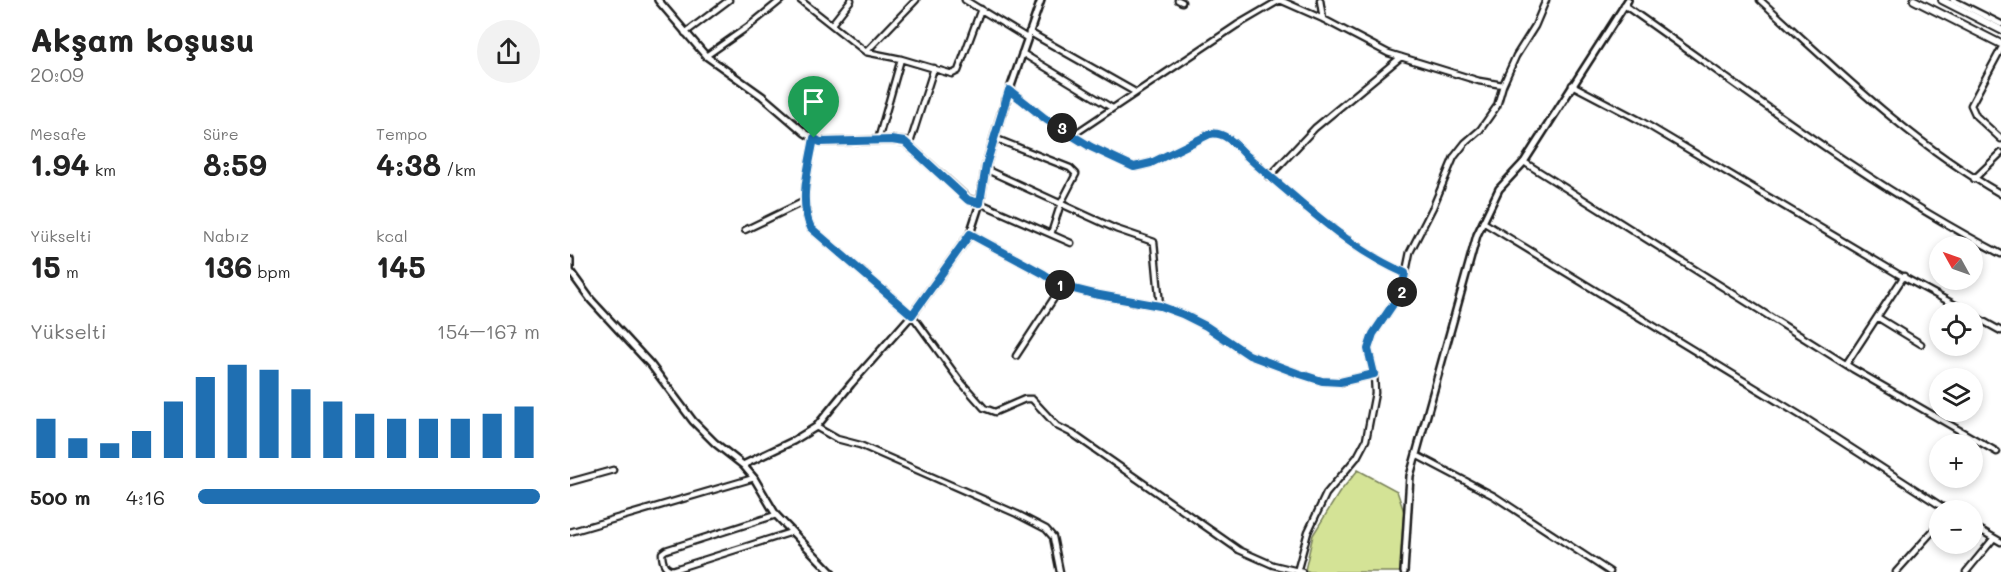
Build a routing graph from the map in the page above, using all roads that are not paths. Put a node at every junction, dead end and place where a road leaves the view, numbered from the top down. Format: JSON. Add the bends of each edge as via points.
{"nodes":[{"id":1,"x":658,"y":0,"type":"edge"},
{"id":2,"x":729,"y":0,"type":"edge"},
{"id":3,"x":781,"y":0,"type":"edge"},
{"id":4,"x":800,"y":0,"type":"edge"},
{"id":5,"x":811,"y":0,"type":"edge"},
{"id":6,"x":851,"y":0,"type":"edge"},
{"id":7,"x":916,"y":0,"type":"edge"},
{"id":8,"x":965,"y":0,"type":"edge"},
{"id":9,"x":1041,"y":0,"type":"edge"},
{"id":10,"x":1320,"y":0,"type":"edge"},
{"id":11,"x":1546,"y":0,"type":"edge"},
{"id":12,"x":1760,"y":0,"type":"edge"},
{"id":13,"x":1914,"y":0,"type":"edge"},
{"id":14,"x":1942,"y":0,"type":"edge"},
{"id":15,"x":1953,"y":0,"type":"edge"},
{"id":16,"x":1626,"y":2,"type":"edge"},
{"id":17,"x":807,"y":6,"type":"junction"},
{"id":18,"x":981,"y":9,"type":"junction"},
{"id":19,"x":1323,"y":19,"type":"junction"},
{"id":20,"x":832,"y":24,"type":"junction"},
{"id":21,"x":2001,"y":24,"type":"edge"},
{"id":22,"x":2001,"y":30,"type":"edge"},
{"id":23,"x":685,"y":33,"type":"junction"},
{"id":24,"x":1028,"y":35,"type":"junction"},
{"id":25,"x":2001,"y":44,"type":"edge"},
{"id":26,"x":2001,"y":49,"type":"edge"},
{"id":27,"x":866,"y":52,"type":"junction"},
{"id":28,"x":1022,"y":53,"type":"junction"},
{"id":29,"x":706,"y":56,"type":"junction"},
{"id":30,"x":1401,"y":57,"type":"junction"},
{"id":31,"x":901,"y":59,"type":"junction"},
{"id":32,"x":934,"y":68,"type":"junction"},
{"id":33,"x":1503,"y":85,"type":"junction"},
{"id":34,"x":1572,"y":85,"type":"junction"},
{"id":35,"x":1009,"y":90,"type":"junction"},
{"id":36,"x":1135,"y":92,"type":"junction"},
{"id":37,"x":1112,"y":108,"type":"junction"},
{"id":38,"x":1073,"y":135,"type":"junction"},
{"id":39,"x":814,"y":138,"type":"junction"},
{"id":40,"x":994,"y":138,"type":"junction"},
{"id":41,"x":2001,"y":139,"type":"edge"},
{"id":42,"x":878,"y":140,"type":"junction"},
{"id":43,"x":909,"y":146,"type":"junction"},
{"id":44,"x":2001,"y":153,"type":"edge"},
{"id":45,"x":1524,"y":162,"type":"junction"},
{"id":46,"x":985,"y":169,"type":"junction"},
{"id":47,"x":1269,"y":177,"type":"junction"},
{"id":48,"x":1974,"y":179,"type":"junction"},
{"id":49,"x":2001,"y":194,"type":"edge"},
{"id":50,"x":805,"y":201,"type":"junction"},
{"id":51,"x":980,"y":203,"type":"junction"},
{"id":52,"x":1061,"y":203,"type":"junction"},
{"id":53,"x":1483,"y":222,"type":"junction"},
{"id":54,"x":745,"y":230,"type":"dead end"},
{"id":55,"x":970,"y":234,"type":"junction"},
{"id":56,"x":1051,"y":234,"type":"junction"},
{"id":57,"x":1071,"y":243,"type":"dead end"},
{"id":58,"x":2001,"y":254,"type":"edge"},
{"id":59,"x":570,"y":260,"type":"edge"},
{"id":60,"x":570,"y":272,"type":"edge"},
{"id":61,"x":1405,"y":273,"type":"junction"},
{"id":62,"x":1904,"y":276,"type":"junction"},
{"id":63,"x":1062,"y":286,"type":"junction"},
{"id":64,"x":1950,"y":302,"type":"edge"},
{"id":65,"x":1160,"y":306,"type":"junction"},
{"id":66,"x":912,"y":315,"type":"junction"},
{"id":67,"x":1877,"y":317,"type":"junction"},
{"id":68,"x":1983,"y":321,"type":"edge"},
{"id":69,"x":2001,"y":331,"type":"edge"},
{"id":70,"x":1921,"y":344,"type":"dead end"},
{"id":71,"x":1016,"y":356,"type":"dead end"},
{"id":72,"x":1847,"y":363,"type":"junction"},
{"id":73,"x":1374,"y":374,"type":"junction"},
{"id":74,"x":816,"y":427,"type":"junction"},
{"id":75,"x":1997,"y":452,"type":"dead end"},
{"id":76,"x":1416,"y":455,"type":"junction"},
{"id":77,"x":743,"y":465,"type":"junction"},
{"id":78,"x":613,"y":470,"type":"dead end"},
{"id":79,"x":754,"y":478,"type":"junction"},
{"id":80,"x":570,"y":482,"type":"edge"},
{"id":81,"x":1932,"y":500,"type":"edge"},
{"id":82,"x":776,"y":515,"type":"junction"},
{"id":83,"x":570,"y":532,"type":"edge"},
{"id":84,"x":792,"y":532,"type":"junction"},
{"id":85,"x":1983,"y":532,"type":"edge"},
{"id":86,"x":1929,"y":535,"type":"edge"},
{"id":87,"x":1994,"y":538,"type":"junction"},
{"id":88,"x":2001,"y":542,"type":"edge"},
{"id":89,"x":1299,"y":571,"type":"edge"},
{"id":90,"x":831,"y":572,"type":"edge"},
{"id":91,"x":1060,"y":572,"type":"edge"},
{"id":92,"x":1404,"y":572,"type":"edge"},
{"id":93,"x":1610,"y":572,"type":"edge"},
{"id":94,"x":1896,"y":572,"type":"edge"},
{"id":95,"x":1966,"y":572,"type":"edge"}],
"edges":[{"from":1,"to":23,"type":"street"},
{"from":2,"to":23,"type":"street"},
{"from":3,"to":29,"type":"street"},
{"from":4,"to":17,"type":"street"},
{"from":5,"to":17,"type":"street"},
{"from":6,"to":20,"type":"street"},
{"from":7,"to":27,"type":"street"},
{"from":8,"to":18,"type":"street"},
{"from":9,"to":24,"type":"street"},
{"from":10,"to":19,"type":"street"},
{"from":11,"to":33,"type":"street"},
{"from":12,"to":48,"type":"street","via":[[1856,86]]},
{"from":13,"to":25,"type":"main road"},
{"from":14,"to":22,"type":"main road"},
{"from":15,"to":21,"type":"street"},
{"from":16,"to":34,"type":"street"},
{"from":16,"to":58,"type":"street","via":[[1828,148],[1936,218]]},
{"from":17,"to":20,"type":"street"},
{"from":18,"to":24,"type":"street"},
{"from":18,"to":32,"type":"street","via":[[958,71],[952,74]]},
{"from":19,"to":30,"type":"street"},
{"from":19,"to":36,"type":"street","via":[[1280,0]]},
{"from":20,"to":27,"type":"street"},
{"from":23,"to":29,"type":"street"},
{"from":24,"to":28,"type":"street"},
{"from":24,"to":36,"type":"street"},
{"from":26,"to":41,"type":"street","via":[[1971,105],[1976,116]]},
{"from":27,"to":31,"type":"street"},
{"from":28,"to":35,"type":"street"},
{"from":28,"to":37,"type":"street"},
{"from":29,"to":39,"type":"street"},
{"from":30,"to":33,"type":"street"},
{"from":30,"to":47,"type":"street","via":[[1315,128]]},
{"from":31,"to":32,"type":"street"},
{"from":31,"to":42,"type":"street"},
{"from":32,"to":43,"type":"street"},
{"from":33,"to":61,"type":"street","via":[[1497,106],[1454,157],[1410,252]]},
{"from":34,"to":45,"type":"street"},
{"from":34,"to":62,"type":"street","via":[[1639,120]]},
{"from":35,"to":38,"type":"street"},
{"from":35,"to":40,"type":"street"},
{"from":36,"to":37,"type":"street"},
{"from":37,"to":38,"type":"street"},
{"from":38,"to":47,"type":"street","via":[[1134,167],[1216,132],[1231,140]]},
{"from":39,"to":42,"type":"street","via":[[820,142]]},
{"from":39,"to":50,"type":"street"},
{"from":40,"to":46,"type":"street"},
{"from":40,"to":52,"type":"street","via":[[1070,168],[1076,174]]},
{"from":42,"to":43,"type":"street","via":[[905,142]]},
{"from":43,"to":51,"type":"street","via":[[968,200]]},
{"from":44,"to":48,"type":"street"},
{"from":45,"to":53,"type":"street","via":[[1498,189]]},
{"from":45,"to":72,"type":"street"},
{"from":46,"to":51,"type":"street"},
{"from":46,"to":52,"type":"street"},
{"from":47,"to":61,"type":"street","via":[[1338,234],[1383,264]]},
{"from":48,"to":49,"type":"street"},
{"from":50,"to":54,"type":"street"},
{"from":50,"to":66,"type":"street","via":[[805,216],[811,228]]},
{"from":51,"to":55,"type":"street"},
{"from":51,"to":56,"type":"street"},
{"from":52,"to":56,"type":"street"},
{"from":52,"to":65,"type":"street","via":[[1154,243]]},
{"from":53,"to":76,"type":"street"},
{"from":53,"to":81,"type":"street"},
{"from":55,"to":63,"type":"street"},
{"from":55,"to":66,"type":"street"},
{"from":56,"to":57,"type":"street"},
{"from":59,"to":60,"type":"street"},
{"from":60,"to":77,"type":"street","via":[[651,365],[693,421]]},
{"from":61,"to":73,"type":"street","via":[[1402,291],[1373,334],[1368,349]]},
{"from":62,"to":64,"type":"street"},
{"from":62,"to":67,"type":"street"},
{"from":63,"to":65,"type":"street"},
{"from":63,"to":71,"type":"street"},
{"from":65,"to":73,"type":"street","via":[[1206,326],[1249,355],[1322,381],[1340,382]]},
{"from":66,"to":74,"type":"street"},
{"from":66,"to":89,"type":"street","via":[[984,408],[995,412],[1032,399],[1057,426],[1239,550]]},
{"from":67,"to":70,"type":"street"},
{"from":67,"to":72,"type":"street"},
{"from":68,"to":69,"type":"street"},
{"from":72,"to":75,"type":"street"},
{"from":73,"to":89,"type":"street","via":[[1375,393],[1366,440],[1326,494],[1308,532]]},
{"from":74,"to":77,"type":"street"},
{"from":74,"to":91,"type":"street","via":[[1046,529],[1053,537]]},
{"from":76,"to":92,"type":"street","via":[[1410,476]]},
{"from":76,"to":93,"type":"street","via":[[1494,496]]},
{"from":77,"to":79,"type":"street"},
{"from":78,"to":80,"type":"street"},
{"from":79,"to":82,"type":"street"},
{"from":79,"to":83,"type":"street"},
{"from":82,"to":84,"type":"street"},
{"from":82,"to":84,"type":"street","via":[[666,550],[662,562],[672,570]]},
{"from":84,"to":90,"type":"street"},
{"from":85,"to":87,"type":"street"},
{"from":86,"to":94,"type":"street"},
{"from":87,"to":88,"type":"street"},
{"from":87,"to":95,"type":"street"}]}
